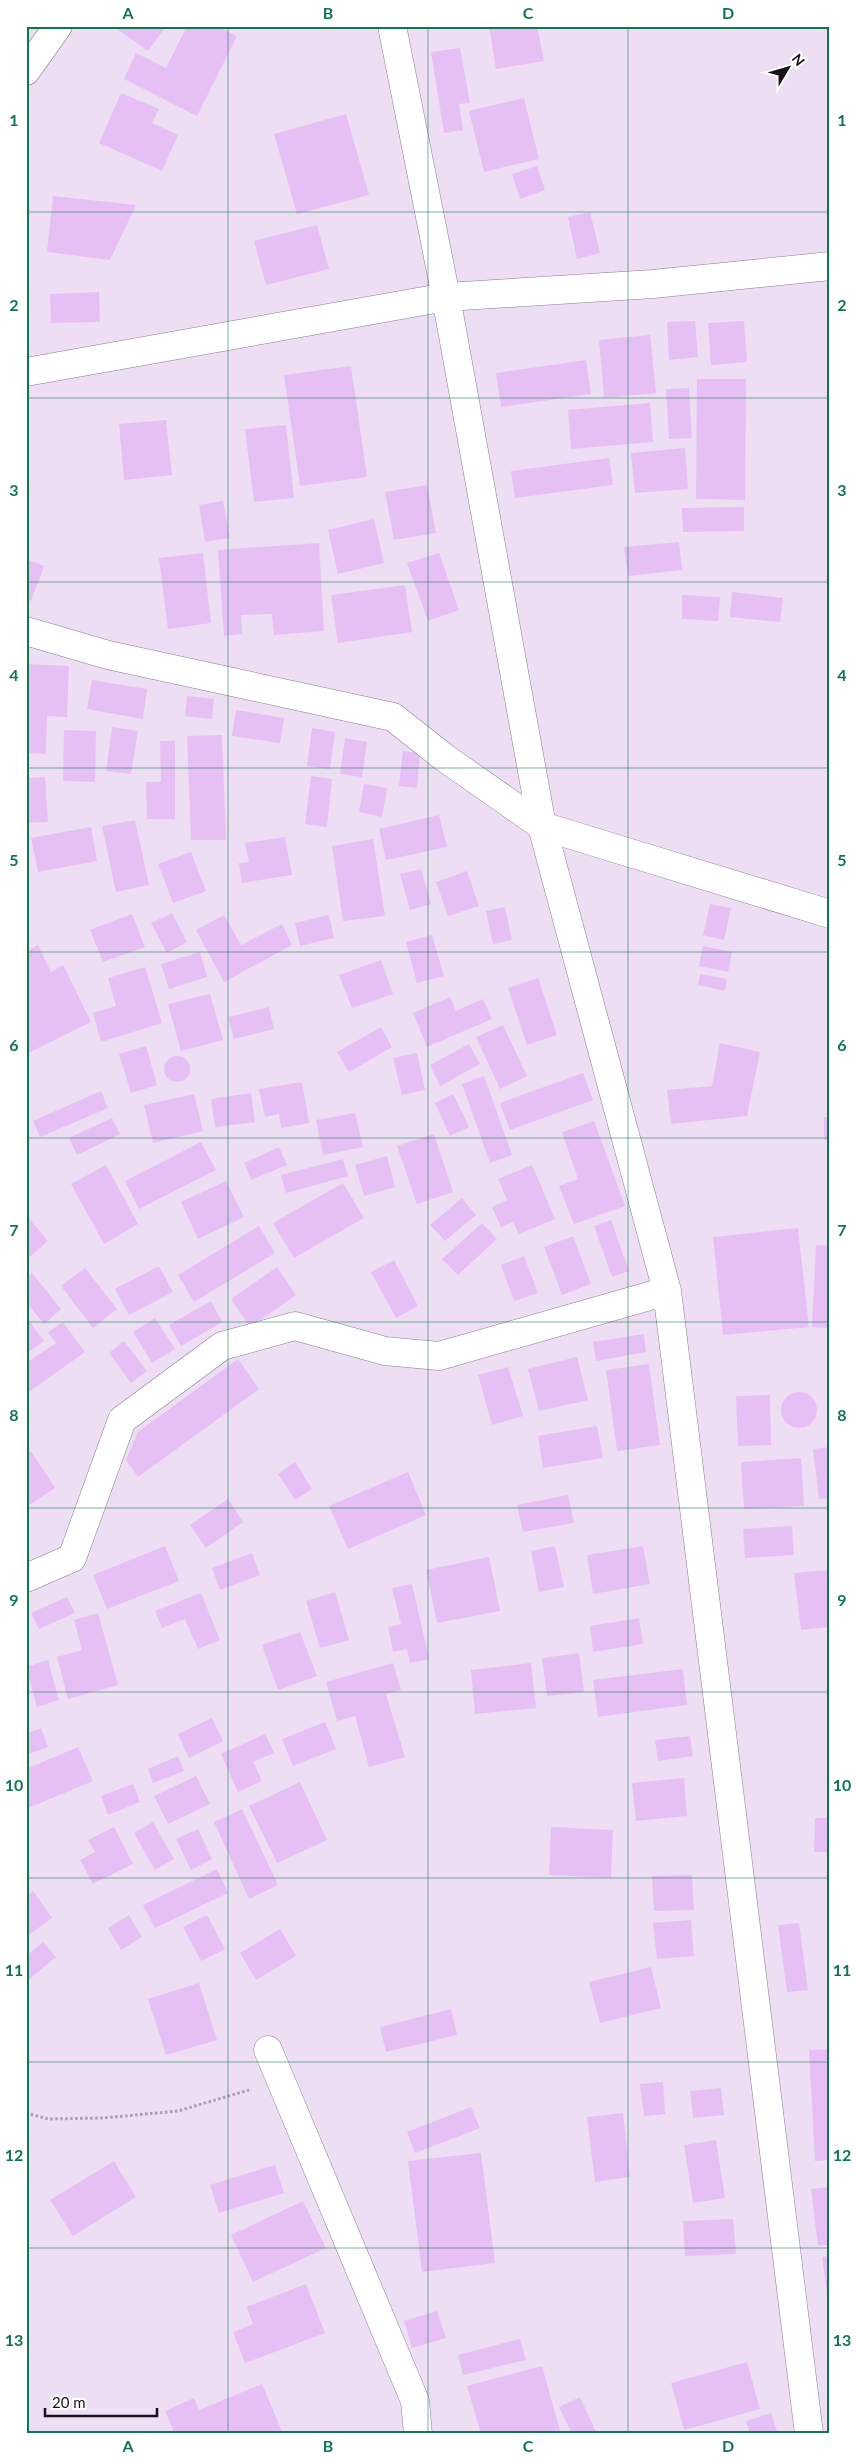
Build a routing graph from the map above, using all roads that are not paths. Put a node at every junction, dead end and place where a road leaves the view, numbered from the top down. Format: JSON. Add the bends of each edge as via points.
{"nodes":[{"id":1,"x":58,"y":26,"type":"edge"},
{"id":2,"x":392,"y":26,"type":"edge"},
{"id":3,"x":26,"y":71,"type":"edge"},
{"id":4,"x":830,"y":266,"type":"edge"},
{"id":5,"x":446,"y":297,"type":"junction"},
{"id":6,"x":26,"y":372,"type":"edge"},
{"id":7,"x":26,"y":631,"type":"edge"},
{"id":8,"x":542,"y":826,"type":"junction"},
{"id":9,"x":830,"y":914,"type":"edge"},
{"id":10,"x":667,"y":1291,"type":"junction"},
{"id":11,"x":26,"y":1578,"type":"edge"},
{"id":12,"x":268,"y":2050,"type":"dead end"},
{"id":13,"x":816,"y":2430,"type":"edge"},
{"id":14,"x":418,"y":2434,"type":"edge"}],
"edges":[{"from":1,"to":3,"type":"street"},
{"from":2,"to":5,"type":"street"},
{"from":4,"to":5,"type":"street","via":[[653,284]]},
{"from":5,"to":6,"type":"street"},
{"from":5,"to":8,"type":"street"},
{"from":7,"to":8,"type":"street","via":[[108,655],[392,717]]},
{"from":8,"to":9,"type":"street"},
{"from":8,"to":10,"type":"street"},
{"from":10,"to":11,"type":"street","via":[[439,1356],[385,1351],[295,1326],[222,1346],[122,1420],[72,1558]]},
{"from":10,"to":13,"type":"street"},
{"from":12,"to":14,"type":"street","via":[[415,2401]]}]}
